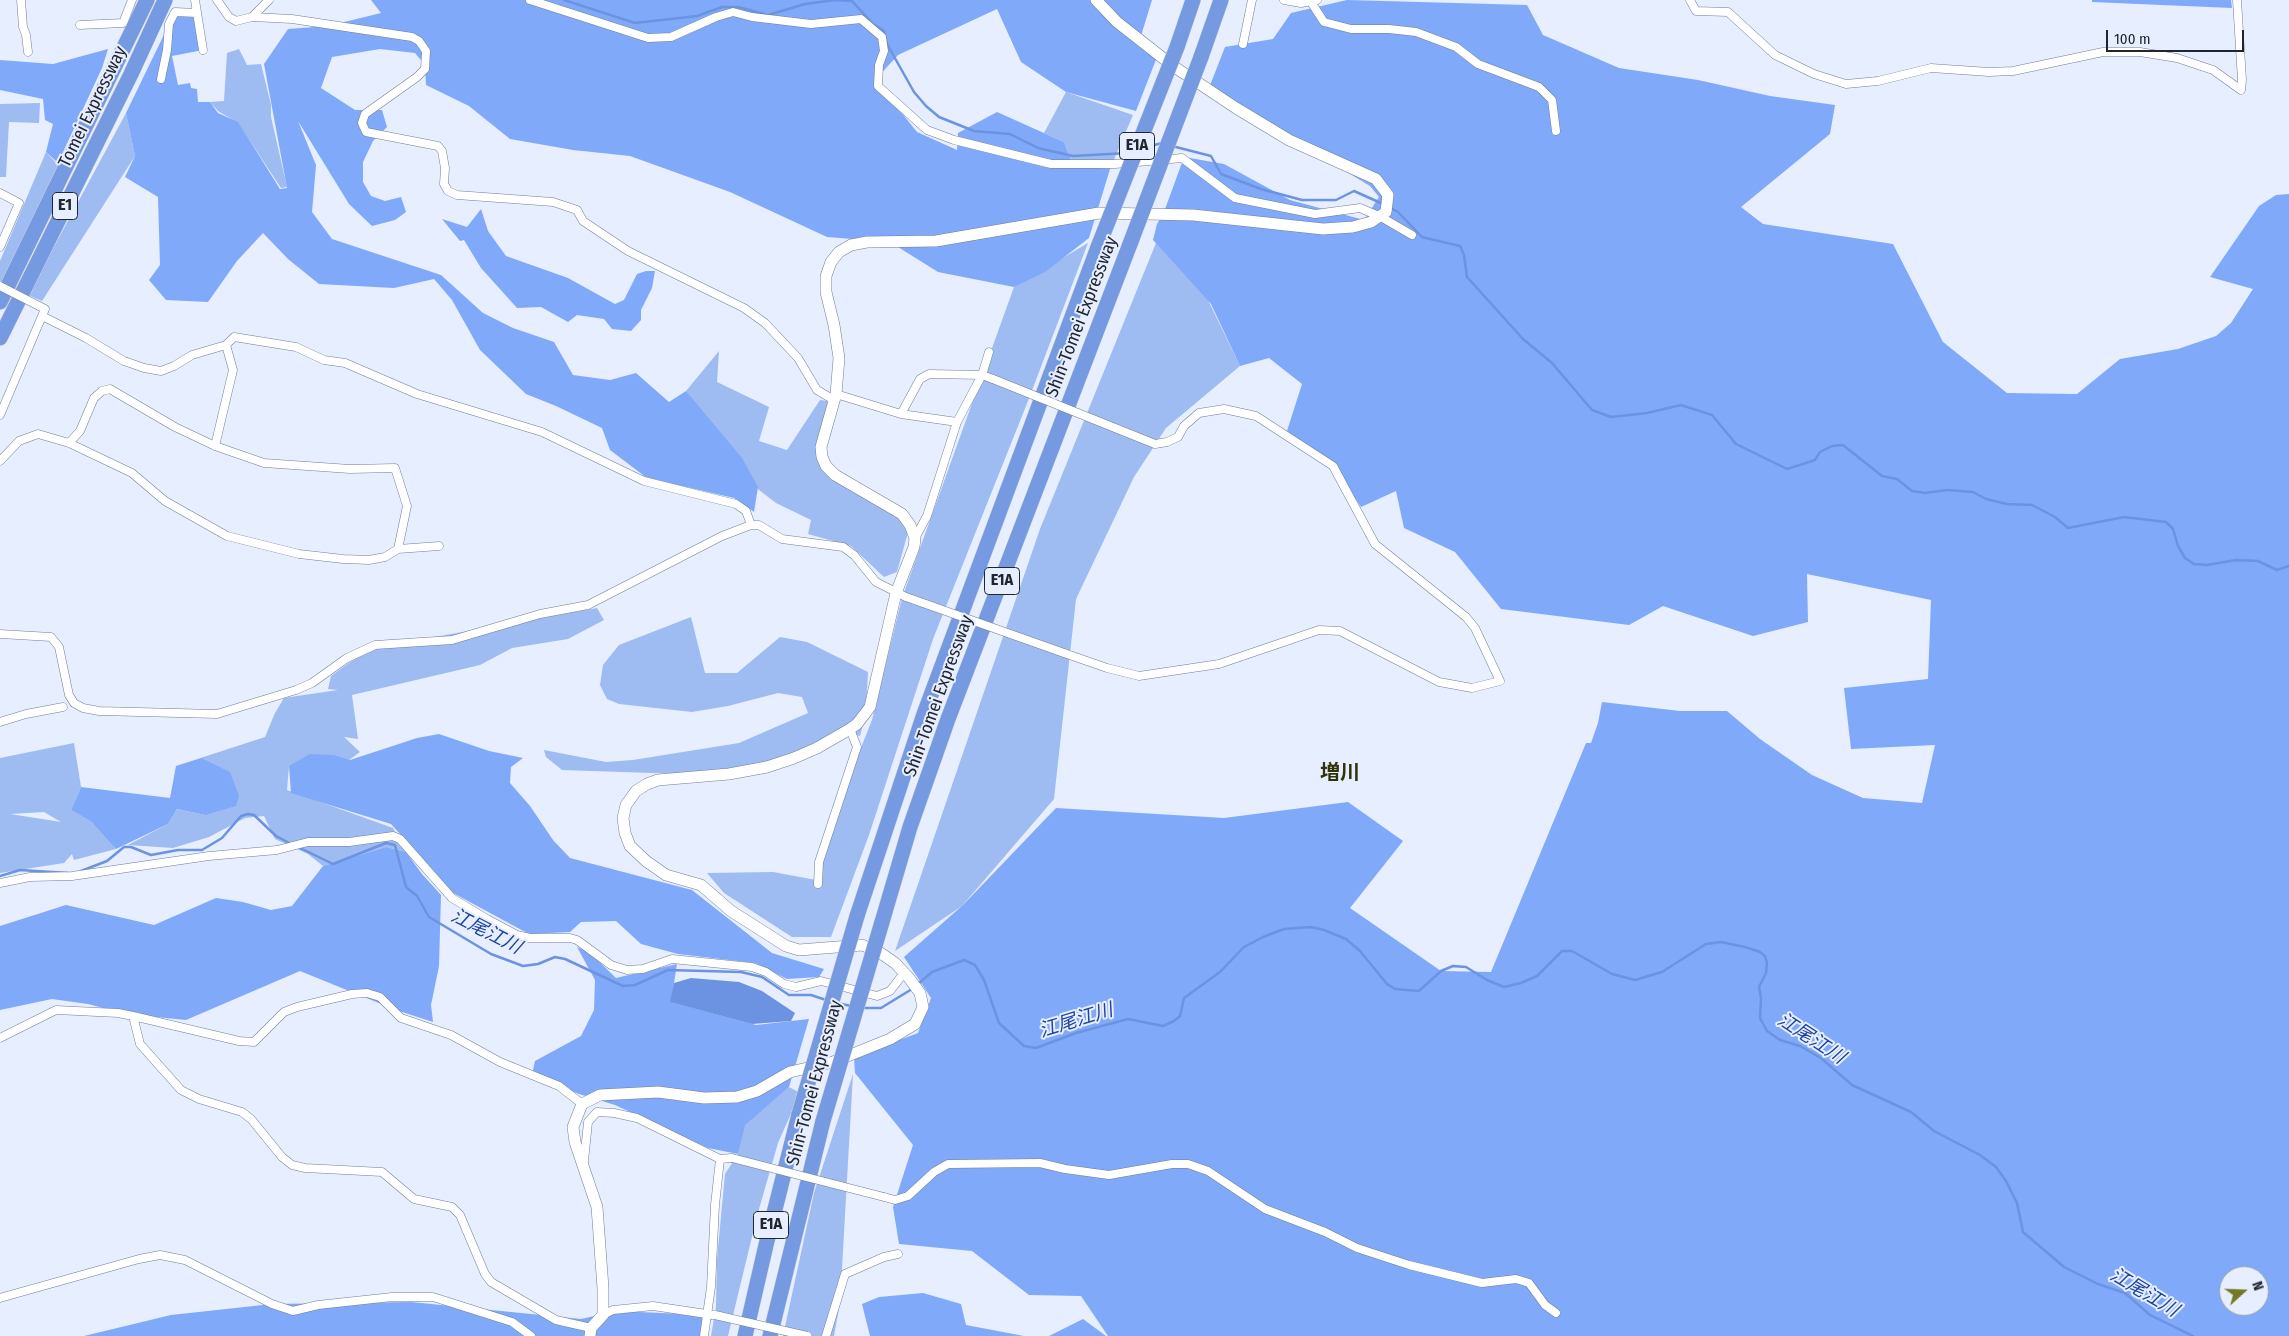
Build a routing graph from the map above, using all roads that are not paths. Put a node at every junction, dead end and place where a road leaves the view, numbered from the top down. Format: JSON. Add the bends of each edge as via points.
{"nodes":[{"id":1,"x":22,"y":0,"type":"edge"},
{"id":2,"x":132,"y":0,"type":"edge"},
{"id":3,"x":147,"y":0,"type":"edge"},
{"id":4,"x":166,"y":0,"type":"edge"},
{"id":5,"x":195,"y":0,"type":"edge"},
{"id":6,"x":217,"y":0,"type":"edge"},
{"id":7,"x":269,"y":0,"type":"edge"},
{"id":8,"x":530,"y":0,"type":"edge"},
{"id":9,"x":1096,"y":0,"type":"edge"},
{"id":10,"x":1193,"y":0,"type":"edge"},
{"id":11,"x":1221,"y":0,"type":"edge"},
{"id":12,"x":1252,"y":0,"type":"edge"},
{"id":13,"x":1284,"y":0,"type":"edge"},
{"id":14,"x":1690,"y":0,"type":"edge"},
{"id":15,"x":2237,"y":0,"type":"edge"},
{"id":16,"x":1314,"y":1,"type":"edge"},
{"id":17,"x":197,"y":13,"type":"junction"},
{"id":18,"x":252,"y":17,"type":"junction"},
{"id":19,"x":80,"y":25,"type":"dead end"},
{"id":20,"x":1243,"y":44,"type":"dead end"},
{"id":21,"x":203,"y":50,"type":"dead end"},
{"id":22,"x":28,"y":52,"type":"dead end"},
{"id":23,"x":161,"y":79,"type":"dead end"},
{"id":24,"x":1556,"y":131,"type":"dead end"},
{"id":25,"x":0,"y":193,"type":"edge"},
{"id":26,"x":1384,"y":214,"type":"junction"},
{"id":27,"x":1412,"y":235,"type":"dead end"},
{"id":28,"x":0,"y":247,"type":"edge"},
{"id":29,"x":0,"y":286,"type":"edge"},
{"id":30,"x":0,"y":302,"type":"edge"},
{"id":31,"x":42,"y":316,"type":"junction"},
{"id":32,"x":0,"y":338,"type":"edge"},
{"id":33,"x":226,"y":345,"type":"junction"},
{"id":34,"x":989,"y":352,"type":"dead end"},
{"id":35,"x":982,"y":375,"type":"junction"},
{"id":36,"x":835,"y":397,"type":"junction"},
{"id":37,"x":901,"y":414,"type":"junction"},
{"id":38,"x":0,"y":416,"type":"edge"},
{"id":39,"x":957,"y":422,"type":"junction"},
{"id":40,"x":68,"y":443,"type":"junction"},
{"id":41,"x":215,"y":446,"type":"junction"},
{"id":42,"x":0,"y":461,"type":"edge"},
{"id":43,"x":751,"y":525,"type":"junction"},
{"id":44,"x":915,"y":538,"type":"junction"},
{"id":45,"x":439,"y":546,"type":"dead end"},
{"id":46,"x":398,"y":549,"type":"junction"},
{"id":47,"x":901,"y":595,"type":"junction"},
{"id":48,"x":0,"y":634,"type":"edge"},
{"id":49,"x":63,"y":707,"type":"dead end"},
{"id":50,"x":0,"y":722,"type":"edge"},
{"id":51,"x":850,"y":729,"type":"junction"},
{"id":52,"x":0,"y":883,"type":"edge"},
{"id":53,"x":818,"y":884,"type":"dead end"},
{"id":54,"x":904,"y":973,"type":"junction"},
{"id":55,"x":133,"y":1016,"type":"junction"},
{"id":56,"x":0,"y":1038,"type":"edge"},
{"id":57,"x":582,"y":1104,"type":"junction"},
{"id":58,"x":720,"y":1159,"type":"junction"},
{"id":59,"x":584,"y":1168,"type":"junction"},
{"id":60,"x":898,"y":1254,"type":"dead end"},
{"id":61,"x":0,"y":1298,"type":"edge"},
{"id":62,"x":1556,"y":1312,"type":"dead end"},
{"id":63,"x":603,"y":1315,"type":"junction"},
{"id":64,"x":712,"y":1315,"type":"junction"},
{"id":65,"x":590,"y":1332,"type":"edge"},
{"id":66,"x":532,"y":1336,"type":"edge"},
{"id":67,"x":704,"y":1336,"type":"edge"},
{"id":68,"x":745,"y":1336,"type":"edge"},
{"id":69,"x":770,"y":1336,"type":"edge"},
{"id":70,"x":806,"y":1336,"type":"edge"},
{"id":71,"x":826,"y":1336,"type":"edge"}],
"edges":[{"from":1,"to":22,"type":"street"},
{"from":2,"to":19,"type":"street","via":[[122,23]]},
{"from":3,"to":30,"type":"highway","name":"Tomei Expressway","number":"E1"},
{"from":4,"to":32,"type":"highway","name":"Tomei Expressway","number":"E1"},
{"from":5,"to":17,"type":"street"},
{"from":6,"to":18,"type":"street","via":[[229,17],[236,21]]},
{"from":7,"to":18,"type":"street"},
{"from":8,"to":26,"type":"street","via":[[648,38],[672,37],[733,12],[811,24],[862,19],[882,37],[884,50],[878,86],[927,130],[954,140],[1051,164],[1115,164],[1182,158],[1235,198],[1314,214],[1360,208]]},
{"from":9,"to":26,"type":"street","via":[[1117,22],[1228,103],[1289,140],[1376,179],[1388,195]]},
{"from":10,"to":68,"type":"highway","name":"Shin-Tomei Expressway","number":"E1A","bridge":true,"via":[[924,714],[857,916],[799,1114]]},
{"from":11,"to":69,"type":"highway","name":"Shin-Tomei Expressway","number":"E1A","bridge":true,"via":[[910,827],[823,1121]]},
{"from":12,"to":20,"type":"street"},
{"from":13,"to":16,"type":"street"},
{"from":14,"to":15,"type":"street","via":[[1696,10],[1728,12],[1775,55],[1814,74],[1846,84],[1878,81],[1931,68],[2013,71],[2104,52],[2140,52],[2177,58],[2212,70],[2241,90]]},
{"from":16,"to":24,"type":"street","via":[[1324,22],[1351,28],[1416,32],[1456,47],[1478,64],[1539,87],[1552,100]]},
{"from":17,"to":21,"type":"street"},
{"from":17,"to":23,"type":"street","via":[[175,12],[169,24]]},
{"from":18,"to":36,"type":"street","via":[[412,37],[426,51],[425,69],[365,114],[362,123],[366,132],[438,146],[442,150],[445,168],[444,184],[448,191],[457,195],[553,202],[577,210],[583,221],[628,251],[744,308],[765,322],[798,358],[817,390]]},
{"from":25,"to":28,"type":"street","via":[[19,203]]},
{"from":26,"to":27,"type":"street"},
{"from":26,"to":36,"type":"street","via":[[1353,227],[1324,229],[1193,215],[1099,213],[936,241],[851,245],[839,252],[826,276],[838,358]]},
{"from":29,"to":31,"type":"street","bridge":true,"via":[[45,309]]},
{"from":31,"to":33,"type":"street","via":[[124,361],[161,371],[192,355]]},
{"from":31,"to":38,"type":"street"},
{"from":33,"to":41,"type":"street","via":[[233,370]]},
{"from":33,"to":43,"type":"street","via":[[240,336],[296,347],[324,360],[345,363],[418,394],[542,432],[644,481],[736,504],[746,511]]},
{"from":34,"to":35,"type":"street"},
{"from":35,"to":37,"type":"street","via":[[929,374],[920,379]]},
{"from":35,"to":39,"type":"street"},
{"from":35,"to":47,"type":"street","bridge":true,"via":[[1155,444],[1178,437],[1184,426],[1199,413],[1224,409],[1256,416],[1333,466],[1375,544],[1466,617],[1476,628],[1500,681],[1472,688],[1439,682],[1340,631],[1319,630],[1219,664],[1139,676],[1107,668]]},
{"from":36,"to":37,"type":"street"},
{"from":36,"to":44,"type":"street","via":[[821,447],[826,466],[835,475],[902,514]]},
{"from":37,"to":39,"type":"street"},
{"from":39,"to":44,"type":"street","via":[[927,516]]},
{"from":40,"to":41,"type":"street","via":[[80,431],[94,398],[110,389]]},
{"from":40,"to":42,"type":"street","via":[[38,434],[29,436],[19,441]]},
{"from":40,"to":46,"type":"street","via":[[132,473],[165,501],[227,536],[299,554],[343,559],[385,558]]},
{"from":41,"to":46,"type":"street","via":[[264,463],[350,469],[395,468],[407,506]]},
{"from":43,"to":47,"type":"street","via":[[759,524],[782,539],[843,547],[876,582]]},
{"from":43,"to":48,"type":"street","via":[[722,536],[588,605],[540,614],[452,640],[375,645],[347,658],[312,683],[296,690],[217,714],[83,708],[69,695],[59,647],[51,637]]},
{"from":44,"to":47,"type":"street"},
{"from":45,"to":46,"type":"street"},
{"from":47,"to":51,"type":"street","via":[[870,707]]},
{"from":49,"to":50,"type":"street"},
{"from":51,"to":53,"type":"street","via":[[857,747],[819,862]]},
{"from":51,"to":54,"type":"street","via":[[817,748],[767,767],[647,784],[636,791],[626,805],[623,818],[625,833],[630,846],[646,861],[666,875],[701,885],[731,911],[786,946],[799,950],[862,945],[879,952]]},
{"from":52,"to":54,"type":"street","via":[[287,848],[302,843],[349,842],[392,836],[400,839],[452,898],[487,919],[517,935],[577,940],[605,962],[627,970],[643,969],[672,959],[689,960],[752,967],[796,987],[821,981],[877,996],[890,991]]},
{"from":54,"to":57,"type":"street","via":[[920,993],[923,1007],[915,1024],[890,1039],[833,1062],[790,1072],[756,1091],[737,1097],[704,1098],[658,1092],[600,1095]]},
{"from":55,"to":56,"type":"street","via":[[56,1010]]},
{"from":55,"to":57,"type":"street","via":[[254,1042],[284,1012],[367,993],[380,997],[401,1018],[451,1035],[500,1062],[559,1086]]},
{"from":55,"to":65,"type":"street","via":[[140,1044],[181,1090],[242,1112],[292,1165],[382,1172],[414,1199],[452,1207],[460,1215],[491,1282],[556,1320]]},
{"from":57,"to":59,"type":"street","via":[[573,1127]]},
{"from":58,"to":59,"type":"street","via":[[637,1118],[597,1112],[588,1122]]},
{"from":58,"to":62,"type":"street","bridge":true,"via":[[732,1158],[895,1200],[908,1196],[948,1164],[1040,1163],[1065,1170],[1109,1175],[1188,1164],[1208,1171],[1265,1209],[1357,1248],[1482,1283],[1516,1279],[1529,1283],[1544,1305]]},
{"from":58,"to":64,"type":"street","via":[[715,1205]]},
{"from":59,"to":63,"type":"street","via":[[597,1207]]},
{"from":60,"to":71,"type":"street","via":[[845,1274]]},
{"from":61,"to":66,"type":"street","via":[[160,1255],[185,1260],[292,1311],[318,1305],[433,1297],[512,1322]]},
{"from":63,"to":64,"type":"street","via":[[613,1310],[652,1306]]},
{"from":63,"to":65,"type":"street"},
{"from":64,"to":67,"type":"street"},
{"from":64,"to":70,"type":"street","bridge":true}]}
